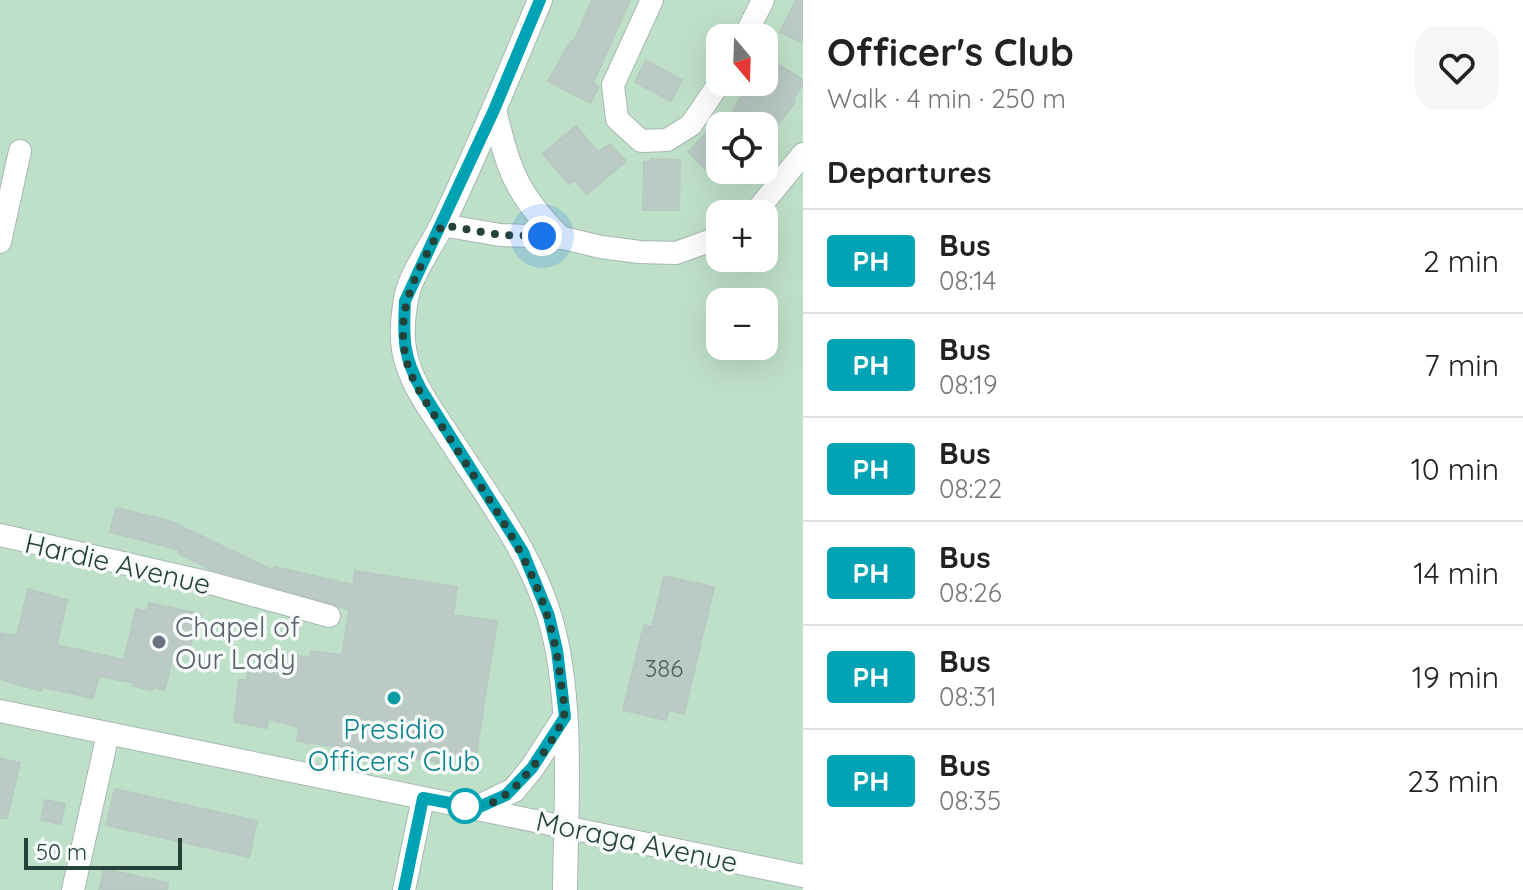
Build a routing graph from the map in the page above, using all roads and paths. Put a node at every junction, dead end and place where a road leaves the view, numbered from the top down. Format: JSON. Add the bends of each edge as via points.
{"nodes":[{"id":1,"x":540,"y":0,"type":"edge"},
{"id":2,"x":652,"y":0,"type":"edge"},
{"id":3,"x":763,"y":0,"type":"edge"},
{"id":4,"x":751,"y":24,"type":"edge"},
{"id":5,"x":711,"y":96,"type":"edge"},
{"id":6,"x":494,"y":110,"type":"junction"},
{"id":7,"x":20,"y":151,"type":"dead end"},
{"id":8,"x":803,"y":154,"type":"edge"},
{"id":9,"x":765,"y":200,"type":"edge"},
{"id":10,"x":442,"y":225,"type":"junction"},
{"id":11,"x":559,"y":237,"type":"junction"},
{"id":12,"x":0,"y":242,"type":"edge"},
{"id":13,"x":706,"y":242,"type":"edge"},
{"id":14,"x":0,"y":535,"type":"edge"},
{"id":15,"x":329,"y":616,"type":"dead end"},
{"id":16,"x":0,"y":711,"type":"edge"},
{"id":17,"x":565,"y":717,"type":"junction"},
{"id":18,"x":108,"y":734,"type":"junction"},
{"id":19,"x":423,"y":798,"type":"junction"},
{"id":20,"x":477,"y":808,"type":"junction"},
{"id":21,"x":565,"y":825,"type":"junction"},
{"id":22,"x":803,"y":876,"type":"edge"},
{"id":23,"x":73,"y":890,"type":"edge"},
{"id":24,"x":404,"y":890,"type":"edge"},
{"id":25,"x":565,"y":890,"type":"edge"}],
"edges":[{"from":1,"to":6,"type":"street"},
{"from":2,"to":5,"type":"street","via":[[613,85],[617,119],[641,141],[667,140],[691,125]]},
{"from":3,"to":4,"type":"street"},
{"from":6,"to":10,"type":"street"},
{"from":6,"to":11,"type":"street","via":[[517,188]]},
{"from":7,"to":12,"type":"street"},
{"from":8,"to":9,"type":"street"},
{"from":10,"to":11,"type":"street","via":[[500,235]]},
{"from":10,"to":17,"type":"street","via":[[405,301],[408,365],[523,552],[549,616]]},
{"from":11,"to":13,"type":"street","via":[[614,249],[676,253]]},
{"from":14,"to":15,"type":"street","name":"Hardie Avenue"},
{"from":16,"to":18,"type":"street","name":"Moraga Avenue"},
{"from":17,"to":20,"type":"street","via":[[514,790]]},
{"from":17,"to":21,"type":"street"},
{"from":18,"to":19,"type":"street","name":"Moraga Avenue"},
{"from":18,"to":23,"type":"street"},
{"from":19,"to":20,"type":"street","name":"Moraga Avenue"},
{"from":19,"to":24,"type":"street"},
{"from":20,"to":21,"type":"street","name":"Moraga Avenue"},
{"from":21,"to":22,"type":"street","name":"Moraga Avenue"},
{"from":21,"to":25,"type":"street"}]}
